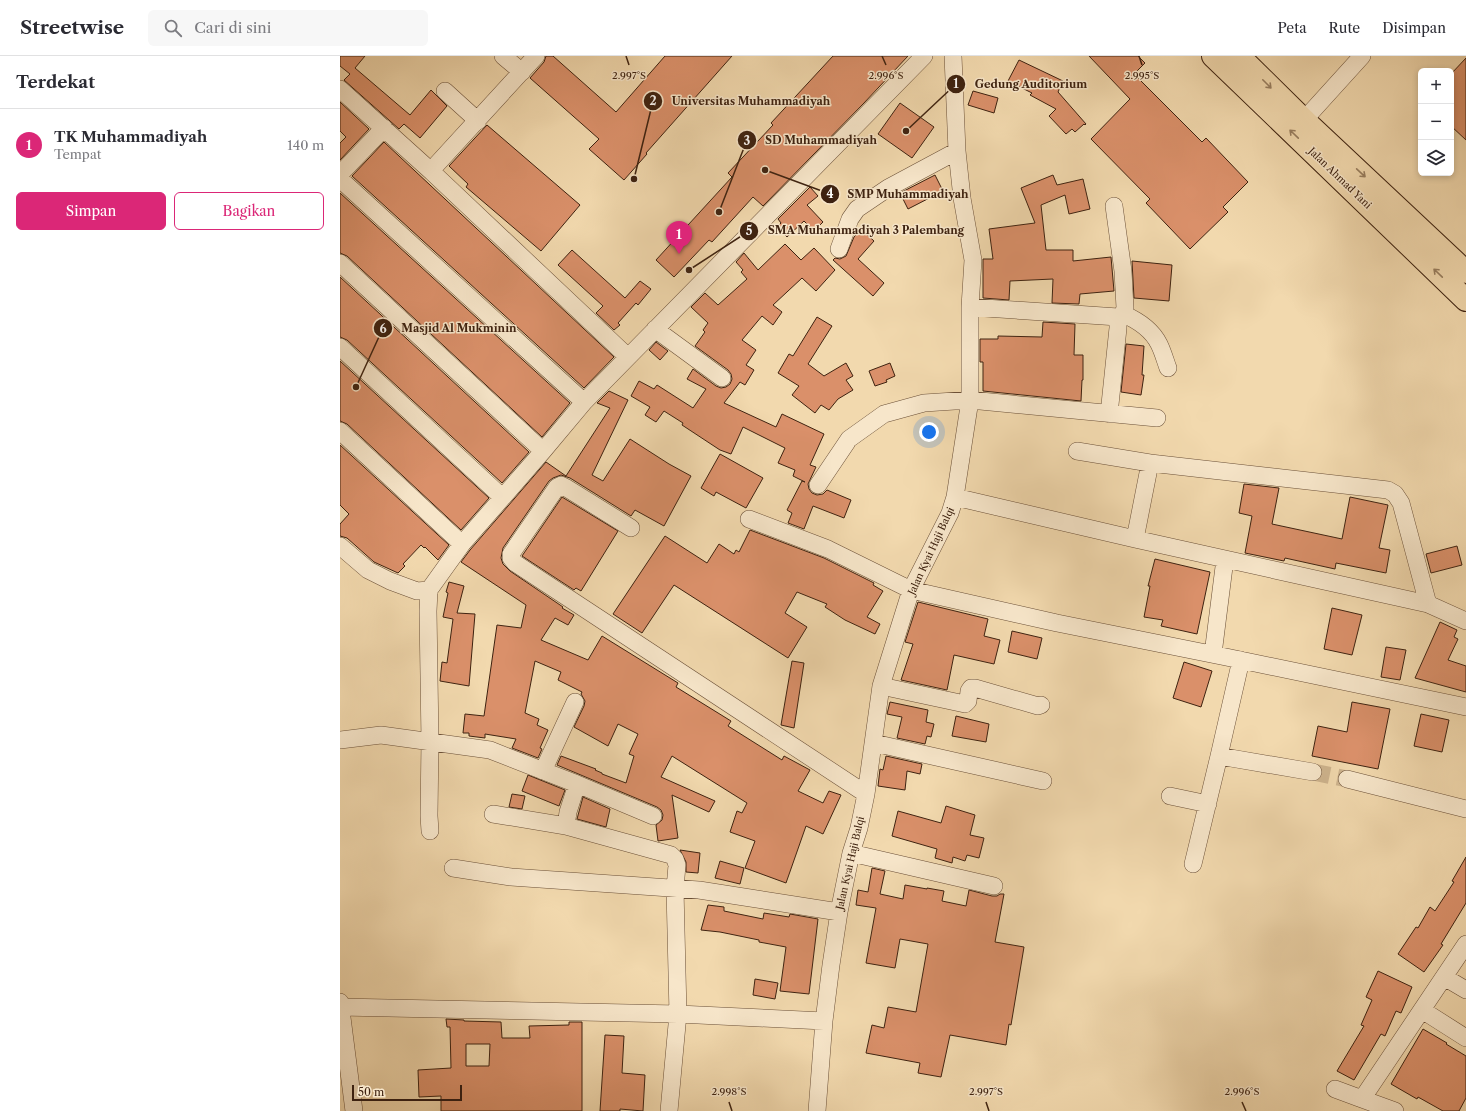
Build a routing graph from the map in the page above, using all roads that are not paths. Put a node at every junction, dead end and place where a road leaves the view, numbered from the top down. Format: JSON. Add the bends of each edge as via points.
{"nodes":[{"id":1,"x":503,"y":56,"type":"edge"},
{"id":2,"x":536,"y":56,"type":"edge"},
{"id":3,"x":924,"y":56,"type":"edge"},
{"id":4,"x":953,"y":56,"type":"edge"},
{"id":5,"x":1213,"y":56,"type":"edge"},
{"id":6,"x":1239,"y":56,"type":"edge"},
{"id":7,"x":1362,"y":56,"type":"edge"},
{"id":8,"x":522,"y":72,"type":"junction"},
{"id":9,"x":340,"y":88,"type":"edge"},
{"id":10,"x":445,"y":91,"type":"dead end"},
{"id":11,"x":478,"y":120,"type":"junction"},
{"id":12,"x":1304,"y":120,"type":"junction"},
{"id":13,"x":384,"y":128,"type":"junction"},
{"id":14,"x":957,"y":151,"type":"junction"},
{"id":15,"x":438,"y":164,"type":"dead end"},
{"id":16,"x":340,"y":174,"type":"edge"},
{"id":17,"x":340,"y":179,"type":"edge"},
{"id":18,"x":1114,"y":206,"type":"dead end"},
{"id":19,"x":839,"y":249,"type":"dead end"},
{"id":20,"x":340,"y":263,"type":"edge"},
{"id":21,"x":1466,"y":272,"type":"edge"},
{"id":22,"x":1466,"y":300,"type":"edge"},
{"id":23,"x":970,"y":307,"type":"junction"},
{"id":24,"x":1120,"y":316,"type":"junction"},
{"id":25,"x":655,"y":330,"type":"junction"},
{"id":26,"x":340,"y":347,"type":"edge"},
{"id":27,"x":628,"y":357,"type":"junction"},
{"id":28,"x":1168,"y":368,"type":"dead end"},
{"id":29,"x":722,"y":378,"type":"dead end"},
{"id":30,"x":970,"y":400,"type":"junction"},
{"id":31,"x":584,"y":402,"type":"junction"},
{"id":32,"x":1109,"y":414,"type":"junction"},
{"id":33,"x":1157,"y":418,"type":"dead end"},
{"id":34,"x":340,"y":430,"type":"edge"},
{"id":35,"x":543,"y":451,"type":"junction"},
{"id":36,"x":1077,"y":451,"type":"dead end"},
{"id":37,"x":1150,"y":463,"type":"junction"},
{"id":38,"x":818,"y":485,"type":"dead end"},
{"id":39,"x":502,"y":497,"type":"junction"},
{"id":40,"x":955,"y":497,"type":"junction"},
{"id":41,"x":750,"y":519,"type":"dead end"},
{"id":42,"x":631,"y":528,"type":"dead end"},
{"id":43,"x":1135,"y":539,"type":"junction"},
{"id":44,"x":462,"y":544,"type":"junction"},
{"id":45,"x":340,"y":546,"type":"edge"},
{"id":46,"x":1225,"y":559,"type":"junction"},
{"id":47,"x":429,"y":590,"type":"junction"},
{"id":48,"x":911,"y":590,"type":"junction"},
{"id":49,"x":1428,"y":604,"type":"junction"},
{"id":50,"x":1466,"y":621,"type":"edge"},
{"id":51,"x":1214,"y":654,"type":"junction"},
{"id":52,"x":1241,"y":660,"type":"junction"},
{"id":53,"x":881,"y":686,"type":"junction"},
{"id":54,"x":575,"y":702,"type":"dead end"},
{"id":55,"x":1040,"y":705,"type":"dead end"},
{"id":56,"x":1466,"y":707,"type":"edge"},
{"id":57,"x":340,"y":740,"type":"edge"},
{"id":58,"x":430,"y":741,"type":"junction"},
{"id":59,"x":874,"y":743,"type":"junction"},
{"id":60,"x":1219,"y":756,"type":"junction"},
{"id":61,"x":543,"y":771,"type":"junction"},
{"id":62,"x":1313,"y":772,"type":"tunnel mouth"},
{"id":63,"x":1347,"y":779,"type":"tunnel mouth"},
{"id":64,"x":1043,"y":781,"type":"dead end"},
{"id":65,"x":577,"y":784,"type":"junction"},
{"id":66,"x":866,"y":794,"type":"junction"},
{"id":67,"x":1170,"y":796,"type":"dead end"},
{"id":68,"x":1208,"y":804,"type":"junction"},
{"id":69,"x":1466,"y":809,"type":"edge"},
{"id":70,"x":493,"y":814,"type":"dead end"},
{"id":71,"x":653,"y":816,"type":"dead end"},
{"id":72,"x":566,"y":826,"type":"junction"},
{"id":73,"x":430,"y":831,"type":"dead end"},
{"id":74,"x":851,"y":853,"type":"junction"},
{"id":75,"x":1193,"y":864,"type":"dead end"},
{"id":76,"x":453,"y":868,"type":"dead end"},
{"id":77,"x":994,"y":886,"type":"dead end"},
{"id":78,"x":675,"y":889,"type":"junction"},
{"id":79,"x":839,"y":912,"type":"junction"},
{"id":80,"x":1466,"y":944,"type":"edge"},
{"id":81,"x":1444,"y":977,"type":"junction"},
{"id":82,"x":1466,"y":990,"type":"edge"},
{"id":83,"x":340,"y":1002,"type":"edge"},
{"id":84,"x":340,"y":1007,"type":"edge"},
{"id":85,"x":1422,"y":1010,"type":"junction"},
{"id":86,"x":678,"y":1014,"type":"junction"},
{"id":87,"x":824,"y":1021,"type":"junction"},
{"id":88,"x":1466,"y":1038,"type":"edge"},
{"id":89,"x":1335,"y":1089,"type":"dead end"},
{"id":90,"x":1362,"y":1099,"type":"junction"},
{"id":91,"x":354,"y":1111,"type":"edge"},
{"id":92,"x":669,"y":1111,"type":"edge"},
{"id":93,"x":817,"y":1111,"type":"edge"},
{"id":94,"x":1395,"y":1111,"type":"edge"}],
"edges":[{"from":1,"to":8,"type":"street"},
{"from":2,"to":8,"type":"street"},
{"from":3,"to":25,"type":"street"},
{"from":4,"to":14,"type":"street","name":"Jalan Kyai Haji Balqi"},
{"from":22,"to":5,"type":"highway","name":"Jalan Ahmad Yani","one_way":true},
{"from":6,"to":12,"type":"highway","name":"Jalan Ahmad Yani","one_way":true},
{"from":7,"to":12,"type":"street"},
{"from":8,"to":11,"type":"street"},
{"from":9,"to":13,"type":"street"},
{"from":10,"to":11,"type":"street"},
{"from":11,"to":15,"type":"street"},
{"from":12,"to":21,"type":"highway","name":"Jalan Ahmad Yani","one_way":true},
{"from":13,"to":16,"type":"street"},
{"from":13,"to":27,"type":"street"},
{"from":14,"to":19,"type":"street","via":[[888,188],[857,209],[850,219]]},
{"from":14,"to":23,"type":"street","name":"Jalan Kyai Haji Balqi","via":[[973,260]]},
{"from":17,"to":31,"type":"street"},
{"from":18,"to":24,"type":"street","via":[[1123,271],[1125,308]]},
{"from":20,"to":35,"type":"street"},
{"from":23,"to":24,"type":"street"},
{"from":23,"to":30,"type":"street","name":"Jalan Kyai Haji Balqi"},
{"from":24,"to":28,"type":"street","via":[[1132,318],[1152,334]]},
{"from":24,"to":32,"type":"street"},
{"from":25,"to":27,"type":"street"},
{"from":25,"to":29,"type":"street"},
{"from":26,"to":39,"type":"street"},
{"from":27,"to":31,"type":"street"},
{"from":30,"to":32,"type":"street"},
{"from":30,"to":38,"type":"street","via":[[924,403],[884,414],[849,439]]},
{"from":30,"to":40,"type":"street","name":"Jalan Kyai Haji Balqi"},
{"from":31,"to":35,"type":"street"},
{"from":32,"to":33,"type":"street"},
{"from":34,"to":44,"type":"street"},
{"from":35,"to":39,"type":"street"},
{"from":36,"to":37,"type":"street"},
{"from":37,"to":43,"type":"street"},
{"from":37,"to":49,"type":"street","via":[[1388,490],[1395,494],[1401,503]]},
{"from":39,"to":44,"type":"street"},
{"from":40,"to":43,"type":"street"},
{"from":40,"to":48,"type":"street","name":"Jalan Kyai Haji Balqi","via":[[950,513]]},
{"from":41,"to":48,"type":"street","via":[[828,549]]},
{"from":42,"to":66,"type":"street","via":[[561,485],[557,487],[511,554],[511,558]]},
{"from":43,"to":46,"type":"street"},
{"from":44,"to":47,"type":"street"},
{"from":45,"to":47,"type":"street","via":[[368,570],[385,579],[417,591]]},
{"from":46,"to":49,"type":"street"},
{"from":46,"to":51,"type":"street"},
{"from":47,"to":58,"type":"street"},
{"from":48,"to":51,"type":"street","via":[[1057,623]]},
{"from":48,"to":53,"type":"street","name":"Jalan Kyai Haji Balqi"},
{"from":49,"to":50,"type":"street"},
{"from":51,"to":52,"type":"street"},
{"from":52,"to":56,"type":"street"},
{"from":52,"to":60,"type":"street"},
{"from":53,"to":55,"type":"street","via":[[965,704],[969,691],[975,688]]},
{"from":53,"to":59,"type":"street","name":"Jalan Kyai Haji Balqi"},
{"from":54,"to":61,"type":"street"},
{"from":57,"to":58,"type":"street","via":[[381,734]]},
{"from":58,"to":61,"type":"street","via":[[490,750]]},
{"from":58,"to":73,"type":"street"},
{"from":59,"to":64,"type":"street"},
{"from":59,"to":66,"type":"street","name":"Jalan Kyai Haji Balqi"},
{"from":60,"to":62,"type":"street"},
{"from":60,"to":68,"type":"street"},
{"from":61,"to":65,"type":"street"},
{"from":63,"to":69,"type":"street"},
{"from":65,"to":71,"type":"street"},
{"from":65,"to":72,"type":"street"},
{"from":66,"to":74,"type":"street","name":"Jalan Kyai Haji Balqi"},
{"from":67,"to":68,"type":"street"},
{"from":68,"to":75,"type":"street"},
{"from":70,"to":72,"type":"street"},
{"from":72,"to":78,"type":"street","via":[[671,855],[677,865]]},
{"from":74,"to":77,"type":"street"},
{"from":74,"to":79,"type":"street","name":"Jalan Kyai Haji Balqi"},
{"from":76,"to":78,"type":"street","via":[[511,877]]},
{"from":78,"to":79,"type":"street","via":[[699,890]]},
{"from":78,"to":86,"type":"street"},
{"from":79,"to":87,"type":"street","name":"Jalan Kyai Haji Balqi"},
{"from":80,"to":81,"type":"street"},
{"from":81,"to":82,"type":"street"},
{"from":81,"to":85,"type":"street"},
{"from":83,"to":84,"type":"street"},
{"from":84,"to":86,"type":"street"},
{"from":84,"to":91,"type":"street"},
{"from":85,"to":88,"type":"street"},
{"from":85,"to":90,"type":"street"},
{"from":86,"to":87,"type":"street"},
{"from":86,"to":92,"type":"street"},
{"from":87,"to":93,"type":"street","name":"Jalan Kyai Haji Balqi"},
{"from":89,"to":90,"type":"street"},
{"from":90,"to":94,"type":"street"}]}
